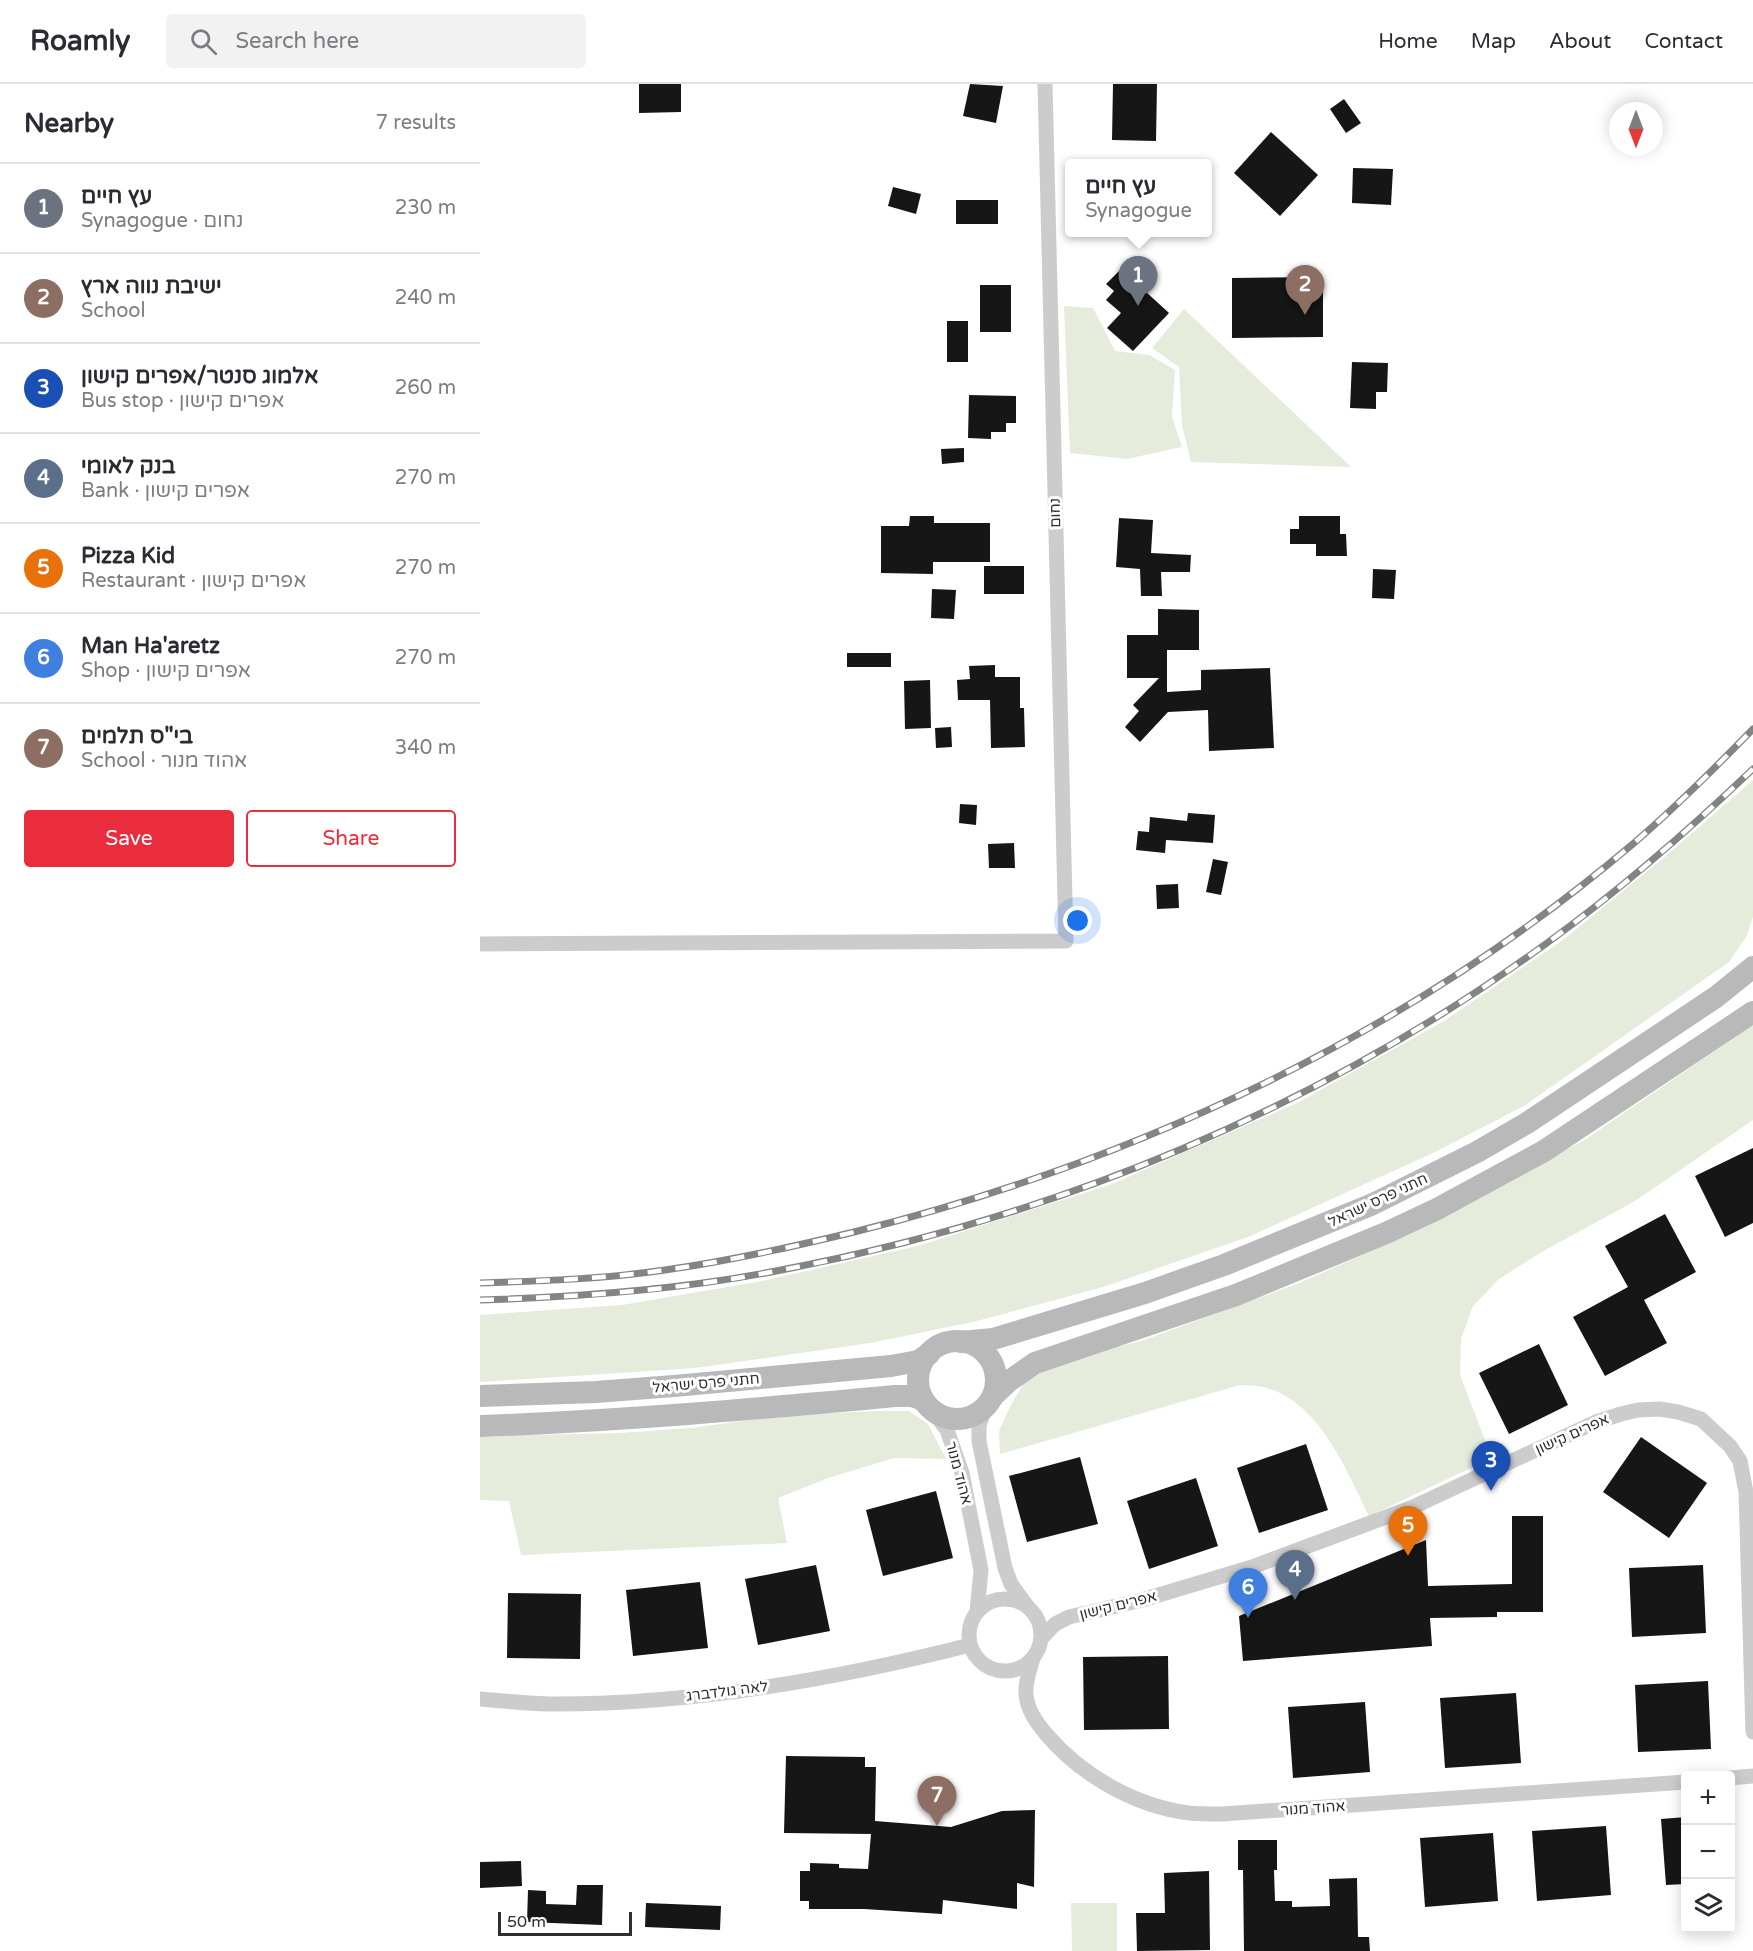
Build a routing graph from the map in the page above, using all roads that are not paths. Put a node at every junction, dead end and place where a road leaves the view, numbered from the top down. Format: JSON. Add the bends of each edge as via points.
{"nodes":[{"id":1,"x":1045,"y":84,"type":"edge"},
{"id":2,"x":480,"y":944,"type":"edge"},
{"id":3,"x":1753,"y":967,"type":"edge"},
{"id":4,"x":1753,"y":1012,"type":"edge"},
{"id":5,"x":961,"y":1342,"type":"junction"},
{"id":6,"x":929,"y":1354,"type":"junction"},
{"id":7,"x":480,"y":1396,"type":"edge"},
{"id":8,"x":989,"y":1402,"type":"junction"},
{"id":9,"x":928,"y":1405,"type":"junction"},
{"id":10,"x":480,"y":1426,"type":"edge"},
{"id":11,"x":1026,"y":1606,"type":"junction"},
{"id":12,"x":978,"y":1612,"type":"junction"},
{"id":13,"x":1041,"y":1639,"type":"junction"},
{"id":14,"x":970,"y":1645,"type":"junction"},
{"id":15,"x":1033,"y":1658,"type":"junction"},
{"id":16,"x":480,"y":1699,"type":"edge"},
{"id":17,"x":1753,"y":1732,"type":"edge"},
{"id":18,"x":1753,"y":1776,"type":"edge"},
{"id":19,"x":1735,"y":1778,"type":"edge"},
{"id":20,"x":1681,"y":1782,"type":"edge"}],
"edges":[{"from":1,"to":2,"type":"street","name":"נחום","via":[[1066,941]]},
{"from":3,"to":5,"type":"main road","name":"חתני פרס ישראל","via":[[1716,997],[1527,1123],[1373,1204],[1224,1265],[1135,1296],[993,1340]]},
{"from":4,"to":8,"type":"main road","via":[[1544,1151],[1437,1209],[1236,1295],[1035,1363],[1009,1381]]},
{"from":5,"to":6,"type":"main road","via":[[949,1342]]},
{"from":5,"to":8,"type":"main road","via":[[973,1345],[991,1361],[996,1384]]},
{"from":6,"to":7,"type":"main road","name":"חתני פרס ישראל","via":[[918,1361],[880,1367],[596,1392]]},
{"from":6,"to":9,"type":"main road","via":[[919,1376],[919,1388]]},
{"from":8,"to":9,"type":"main road","via":[[976,1414],[953,1419]]},
{"from":8,"to":11,"type":"street","name":"אהוד מנור","via":[[980,1426],[980,1440],[1005,1568]]},
{"from":9,"to":10,"type":"main road","name":"חתני פרס ישראל","via":[[912,1396],[895,1396],[665,1417]]},
{"from":9,"to":12,"type":"street","name":"אהוד מנור","via":[[947,1430],[962,1473],[981,1570]]},
{"from":11,"to":12,"type":"street","via":[[1017,1601],[995,1600]]},
{"from":11,"to":13,"type":"street","via":[[1035,1615]]},
{"from":12,"to":14,"type":"street","via":[[971,1622]]},
{"from":13,"to":15,"type":"street"},
{"from":13,"to":17,"type":"street","name":"אפרים קישון","via":[[1055,1624],[1069,1617],[1252,1567],[1413,1507],[1596,1422],[1638,1410],[1659,1409],[1701,1419],[1740,1461],[1746,1492]]},
{"from":14,"to":15,"type":"street","via":[[982,1663],[992,1669],[1015,1670]]},
{"from":14,"to":16,"type":"street","name":"לאה גולדברג","via":[[837,1676],[673,1698],[547,1704]]},
{"from":15,"to":20,"type":"street","name":"אהוד מנור","via":[[1026,1693],[1028,1708],[1068,1757],[1097,1779],[1129,1794],[1188,1813],[1222,1814]]},
{"from":18,"to":19,"type":"street"}]}
